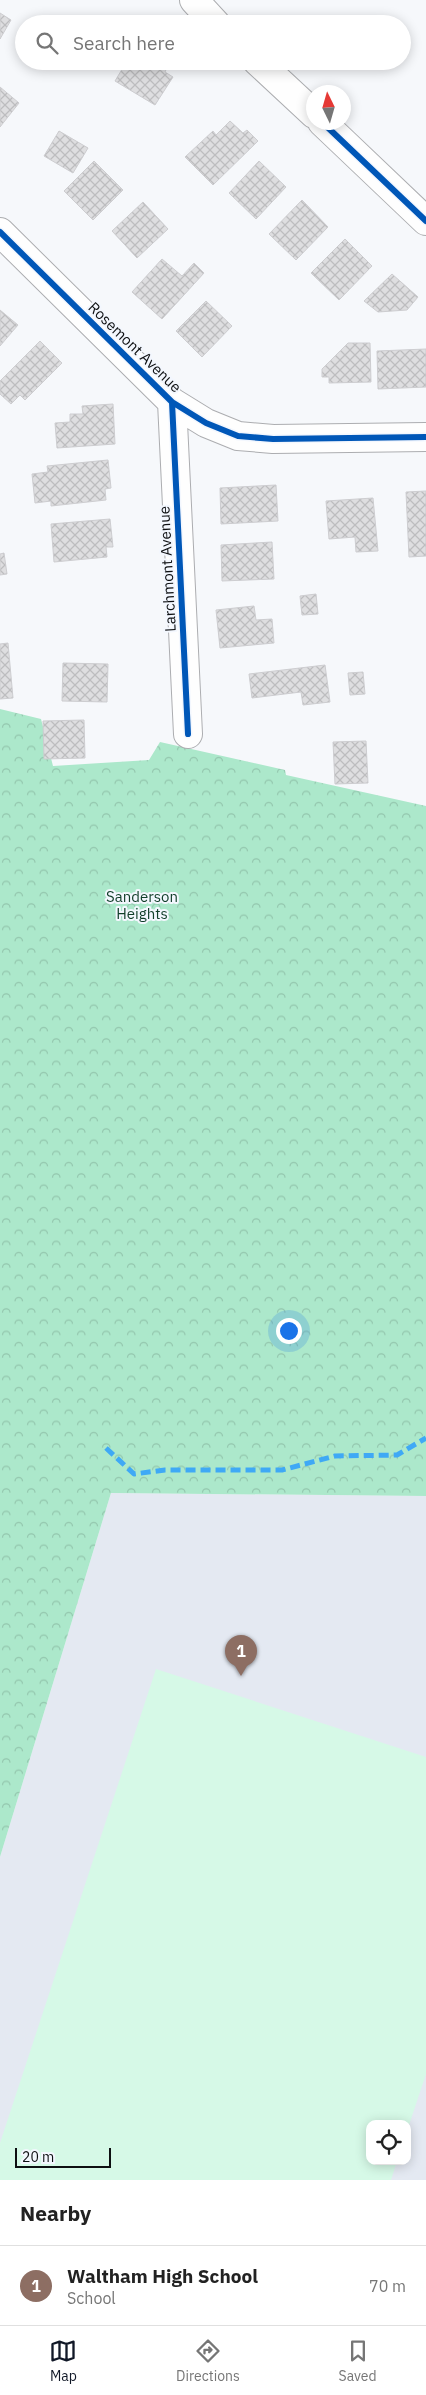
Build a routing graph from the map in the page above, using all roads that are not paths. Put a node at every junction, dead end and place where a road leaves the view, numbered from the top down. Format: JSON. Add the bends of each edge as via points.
{"nodes":[{"id":1,"x":194,"y":0,"type":"edge"},
{"id":2,"x":208,"y":15,"type":"edge"},
{"id":3,"x":267,"y":70,"type":"edge"},
{"id":4,"x":306,"y":107,"type":"edge"},
{"id":5,"x":330,"y":130,"type":"edge"},
{"id":6,"x":426,"y":221,"type":"edge"},
{"id":7,"x":0,"y":232,"type":"edge"},
{"id":8,"x":172,"y":402,"type":"junction"},
{"id":9,"x":426,"y":437,"type":"edge"},
{"id":10,"x":188,"y":734,"type":"dead end"}],
"edges":[{"from":1,"to":2,"type":"street"},
{"from":3,"to":4,"type":"street"},
{"from":5,"to":6,"type":"street"},
{"from":7,"to":8,"type":"street","name":"Rosemont Avenue"},
{"from":8,"to":9,"type":"street","name":"Rosemont Avenue","via":[[206,423],[238,436],[273,439]]},
{"from":8,"to":10,"type":"street","name":"Larchmont Avenue"}]}
